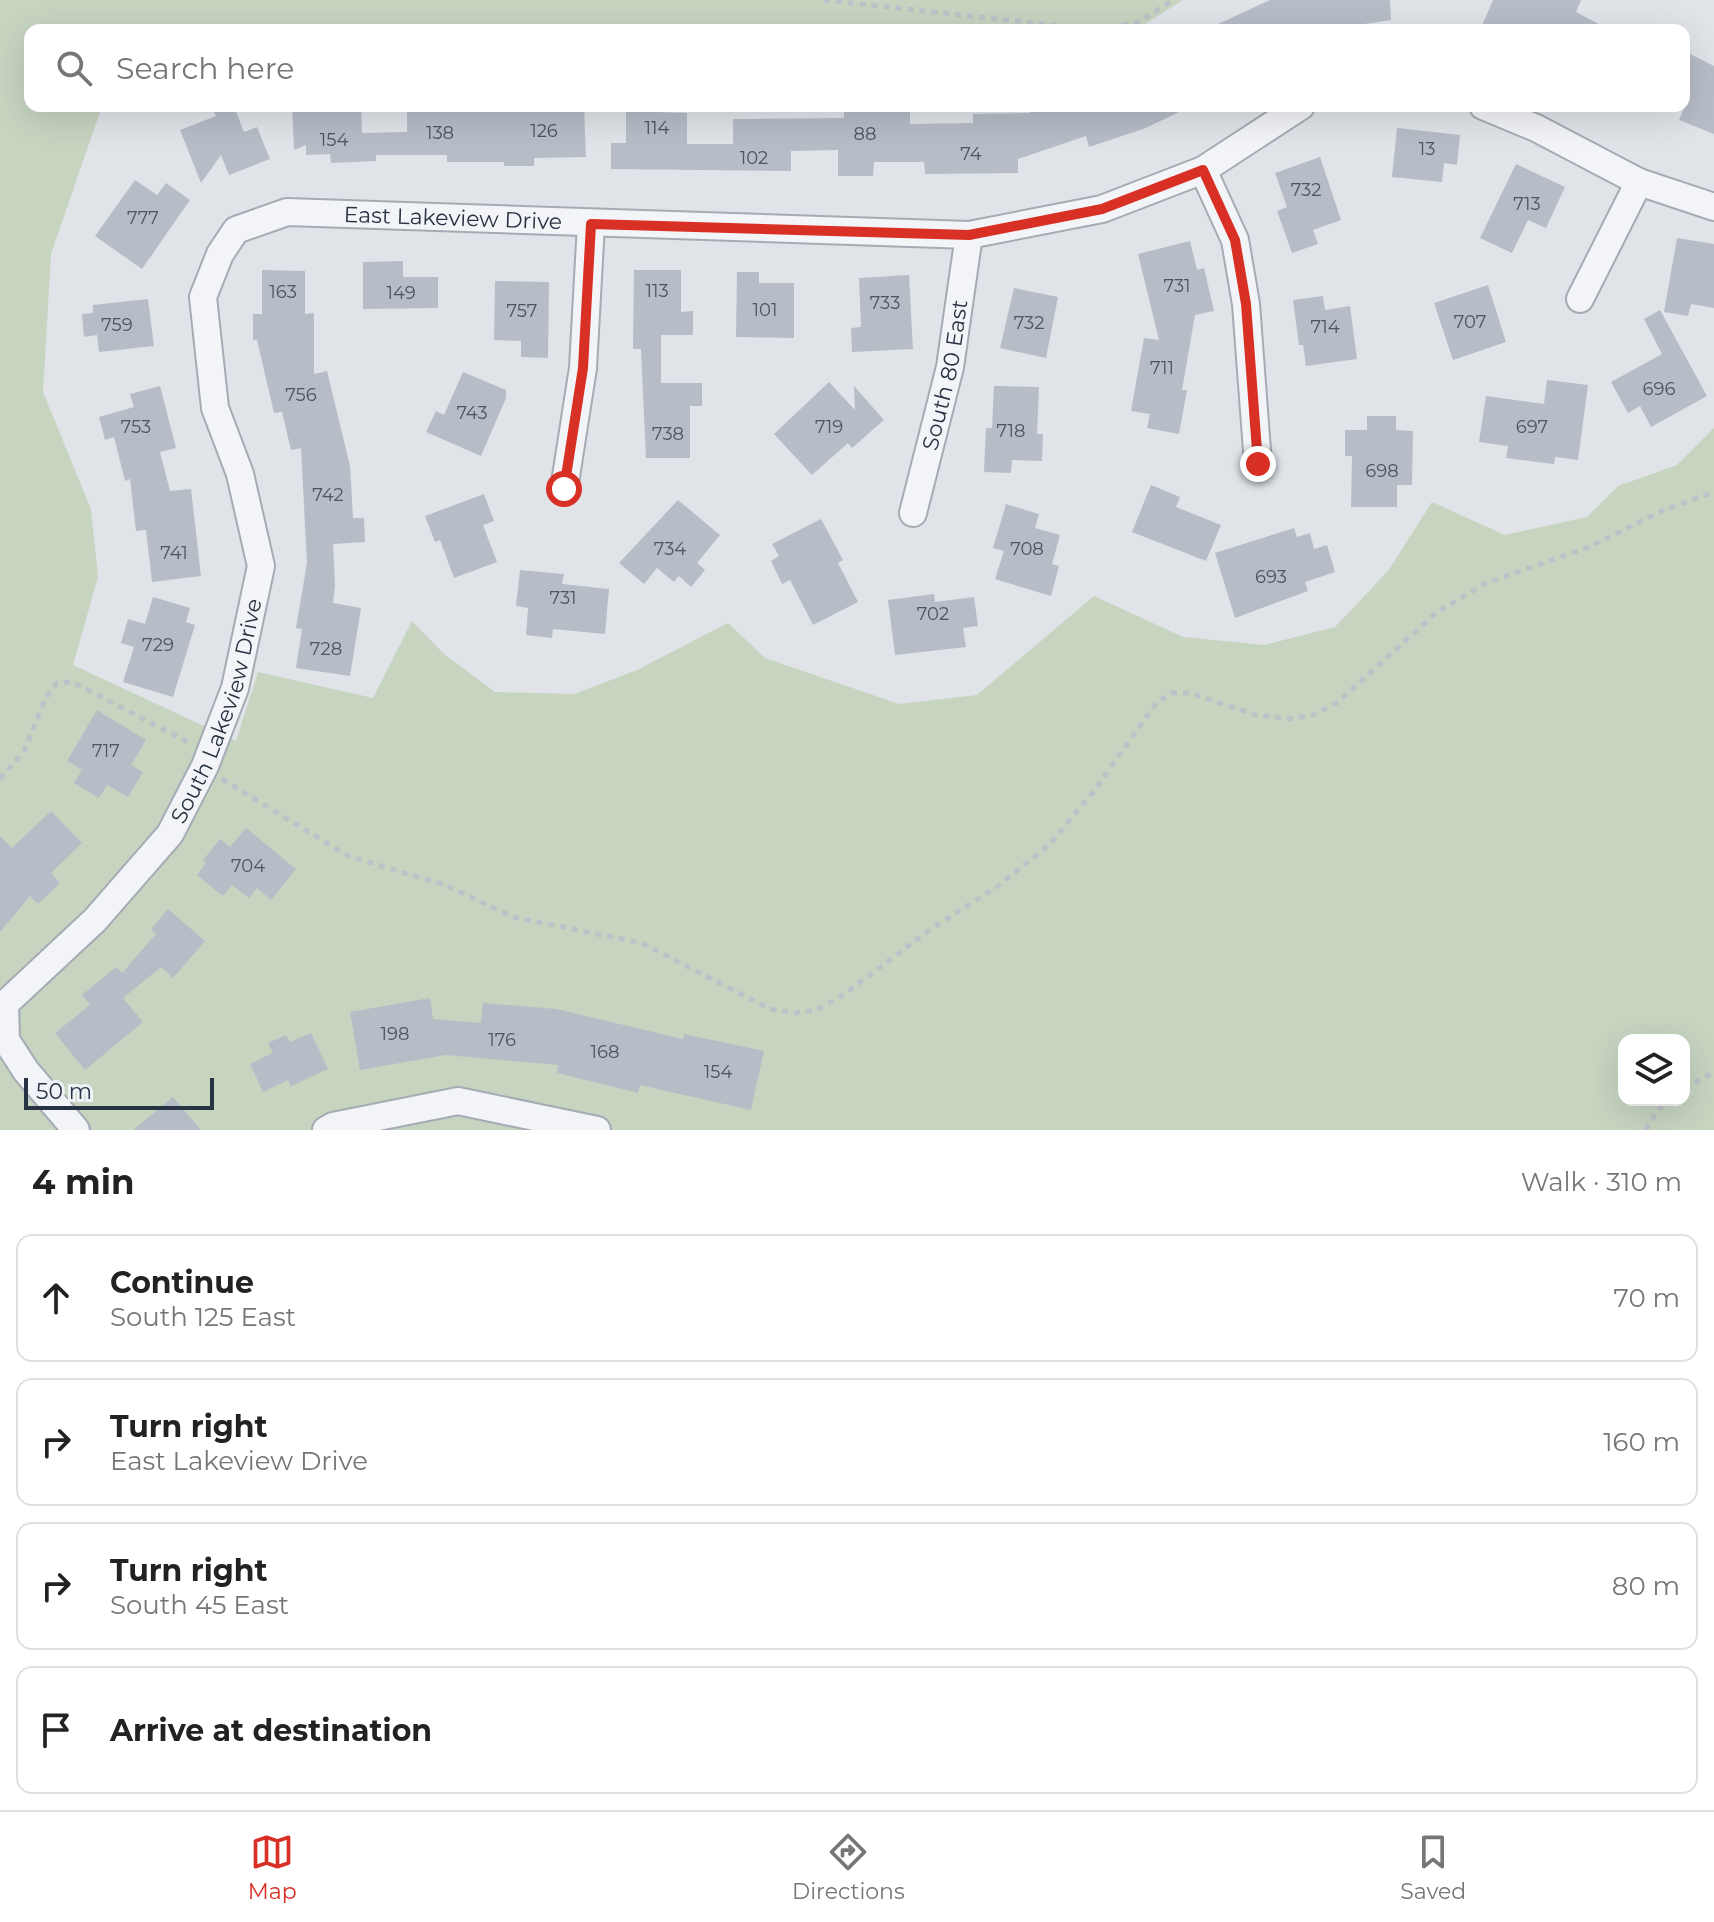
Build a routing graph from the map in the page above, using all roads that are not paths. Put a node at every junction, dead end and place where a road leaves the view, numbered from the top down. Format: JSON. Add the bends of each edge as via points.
{"nodes":[{"id":1,"x":1292,"y":112,"type":"edge"},
{"id":2,"x":1497,"y":112,"type":"edge"},
{"id":3,"x":1203,"y":170,"type":"junction"},
{"id":4,"x":1639,"y":182,"type":"junction"},
{"id":5,"x":1710,"y":207,"type":"edge"},
{"id":6,"x":250,"y":222,"type":"joint"},
{"id":7,"x":591,"y":224,"type":"junction"},
{"id":8,"x":969,"y":235,"type":"junction"},
{"id":9,"x":1580,"y":299,"type":"dead end"},
{"id":10,"x":1258,"y":464,"type":"dead end"},
{"id":11,"x":564,"y":489,"type":"dead end"},
{"id":12,"x":913,"y":513,"type":"dead end"},
{"id":13,"x":76,"y":1130,"type":"edge"},
{"id":14,"x":326,"y":1130,"type":"edge"},
{"id":15,"x":597,"y":1130,"type":"edge"}],
"edges":[{"from":1,"to":3,"type":"street","name":"East Lakeview Drive"},
{"from":2,"to":4,"type":"street"},
{"from":3,"to":8,"type":"street","name":"East Lakeview Drive","via":[[1102,209]]},
{"from":3,"to":10,"type":"street","via":[[1235,240],[1246,304]]},
{"from":4,"to":5,"type":"street"},
{"from":4,"to":9,"type":"street"},
{"from":6,"to":7,"type":"street","name":"East Lakeview Drive","via":[[287,212]]},
{"from":6,"to":13,"type":"street","name":"South Lakeview Drive","via":[[236,230],[220,254],[203,297],[215,408],[240,474],[261,566],[235,688],[207,761],[170,834],[95,920],[5,1004],[6,1040]]},
{"from":7,"to":8,"type":"street","name":"East Lakeview Drive"},
{"from":7,"to":11,"type":"street","via":[[583,368]]},
{"from":8,"to":12,"type":"street","name":"South 80 East","via":[[950,367]]},
{"from":14,"to":15,"type":"street","via":[[458,1101]]}]}
